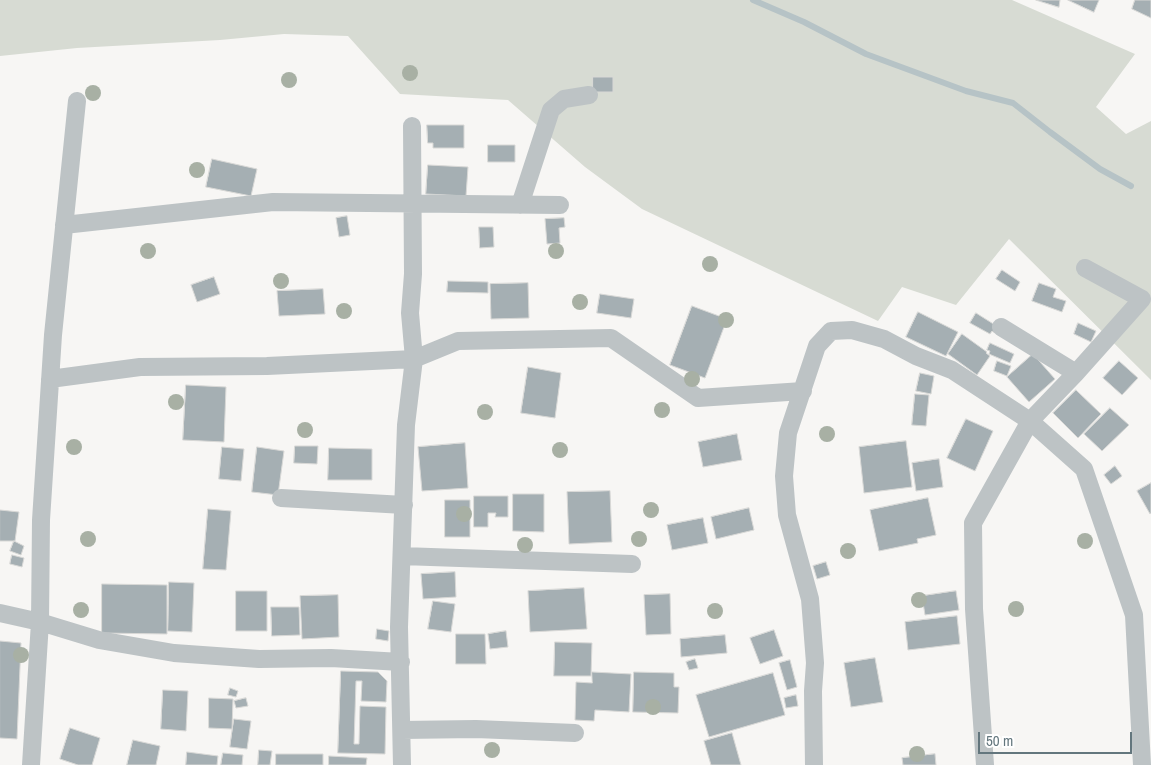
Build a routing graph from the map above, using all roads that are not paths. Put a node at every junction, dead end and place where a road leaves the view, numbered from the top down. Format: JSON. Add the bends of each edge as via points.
{"nodes":[{"id":1,"x":589,"y":95,"type":"dead end"},
{"id":2,"x":76,"y":101,"type":"dead end"},
{"id":3,"x":412,"y":126,"type":"dead end"},
{"id":4,"x":413,"y":204,"type":"junction"},
{"id":5,"x":520,"y":205,"type":"junction"},
{"id":6,"x":560,"y":205,"type":"dead end"},
{"id":7,"x":64,"y":225,"type":"junction"},
{"id":8,"x":1085,"y":268,"type":"dead end"},
{"id":9,"x":1001,"y":327,"type":"dead end"},
{"id":10,"x":414,"y":359,"type":"junction"},
{"id":11,"x":1076,"y":373,"type":"junction"},
{"id":12,"x":50,"y":379,"type":"junction"},
{"id":13,"x":803,"y":391,"type":"junction"},
{"id":14,"x":1030,"y":421,"type":"junction"},
{"id":15,"x":282,"y":498,"type":"dead end"},
{"id":16,"x":404,"y":505,"type":"junction"},
{"id":17,"x":402,"y":556,"type":"junction"},
{"id":18,"x":632,"y":564,"type":"dead end"},
{"id":19,"x":0,"y":613,"type":"edge"},
{"id":20,"x":40,"y":622,"type":"junction"},
{"id":21,"x":401,"y":662,"type":"junction"},
{"id":22,"x":402,"y":730,"type":"junction"},
{"id":23,"x":575,"y":733,"type":"dead end"},
{"id":24,"x":31,"y":765,"type":"edge"},
{"id":25,"x":402,"y":765,"type":"edge"},
{"id":26,"x":814,"y":765,"type":"edge"},
{"id":27,"x":985,"y":765,"type":"edge"},
{"id":28,"x":1142,"y":765,"type":"edge"}],
"edges":[{"from":1,"to":5,"type":"street","via":[[564,99],[551,110]]},
{"from":2,"to":7,"type":"street"},
{"from":3,"to":4,"type":"street"},
{"from":4,"to":5,"type":"street"},
{"from":4,"to":7,"type":"street","via":[[273,202]]},
{"from":4,"to":10,"type":"street","via":[[410,313]]},
{"from":5,"to":6,"type":"street"},
{"from":7,"to":12,"type":"street"},
{"from":8,"to":11,"type":"street","via":[[1142,299]]},
{"from":9,"to":11,"type":"street"},
{"from":10,"to":12,"type":"street","via":[[268,366],[140,367]]},
{"from":10,"to":13,"type":"street","via":[[458,341],[611,338],[698,398]]},
{"from":10,"to":16,"type":"street","via":[[406,425]]},
{"from":11,"to":14,"type":"street"},
{"from":12,"to":20,"type":"street","via":[[41,520]]},
{"from":13,"to":14,"type":"street","via":[[817,346],[830,331],[852,330],[884,339],[952,370]]},
{"from":13,"to":26,"type":"street","via":[[788,433],[784,476],[787,515],[810,598],[812,617]]},
{"from":14,"to":27,"type":"street","via":[[973,523],[974,609]]},
{"from":14,"to":28,"type":"street","via":[[1084,469],[1134,615]]},
{"from":15,"to":16,"type":"street"},
{"from":16,"to":17,"type":"street"},
{"from":17,"to":18,"type":"street"},
{"from":17,"to":21,"type":"street"},
{"from":19,"to":20,"type":"street"},
{"from":20,"to":21,"type":"street","via":[[99,640],[174,653],[259,659],[331,658]]},
{"from":20,"to":24,"type":"street"},
{"from":21,"to":22,"type":"street"},
{"from":22,"to":23,"type":"street","via":[[476,728]]},
{"from":22,"to":25,"type":"street"}]}
